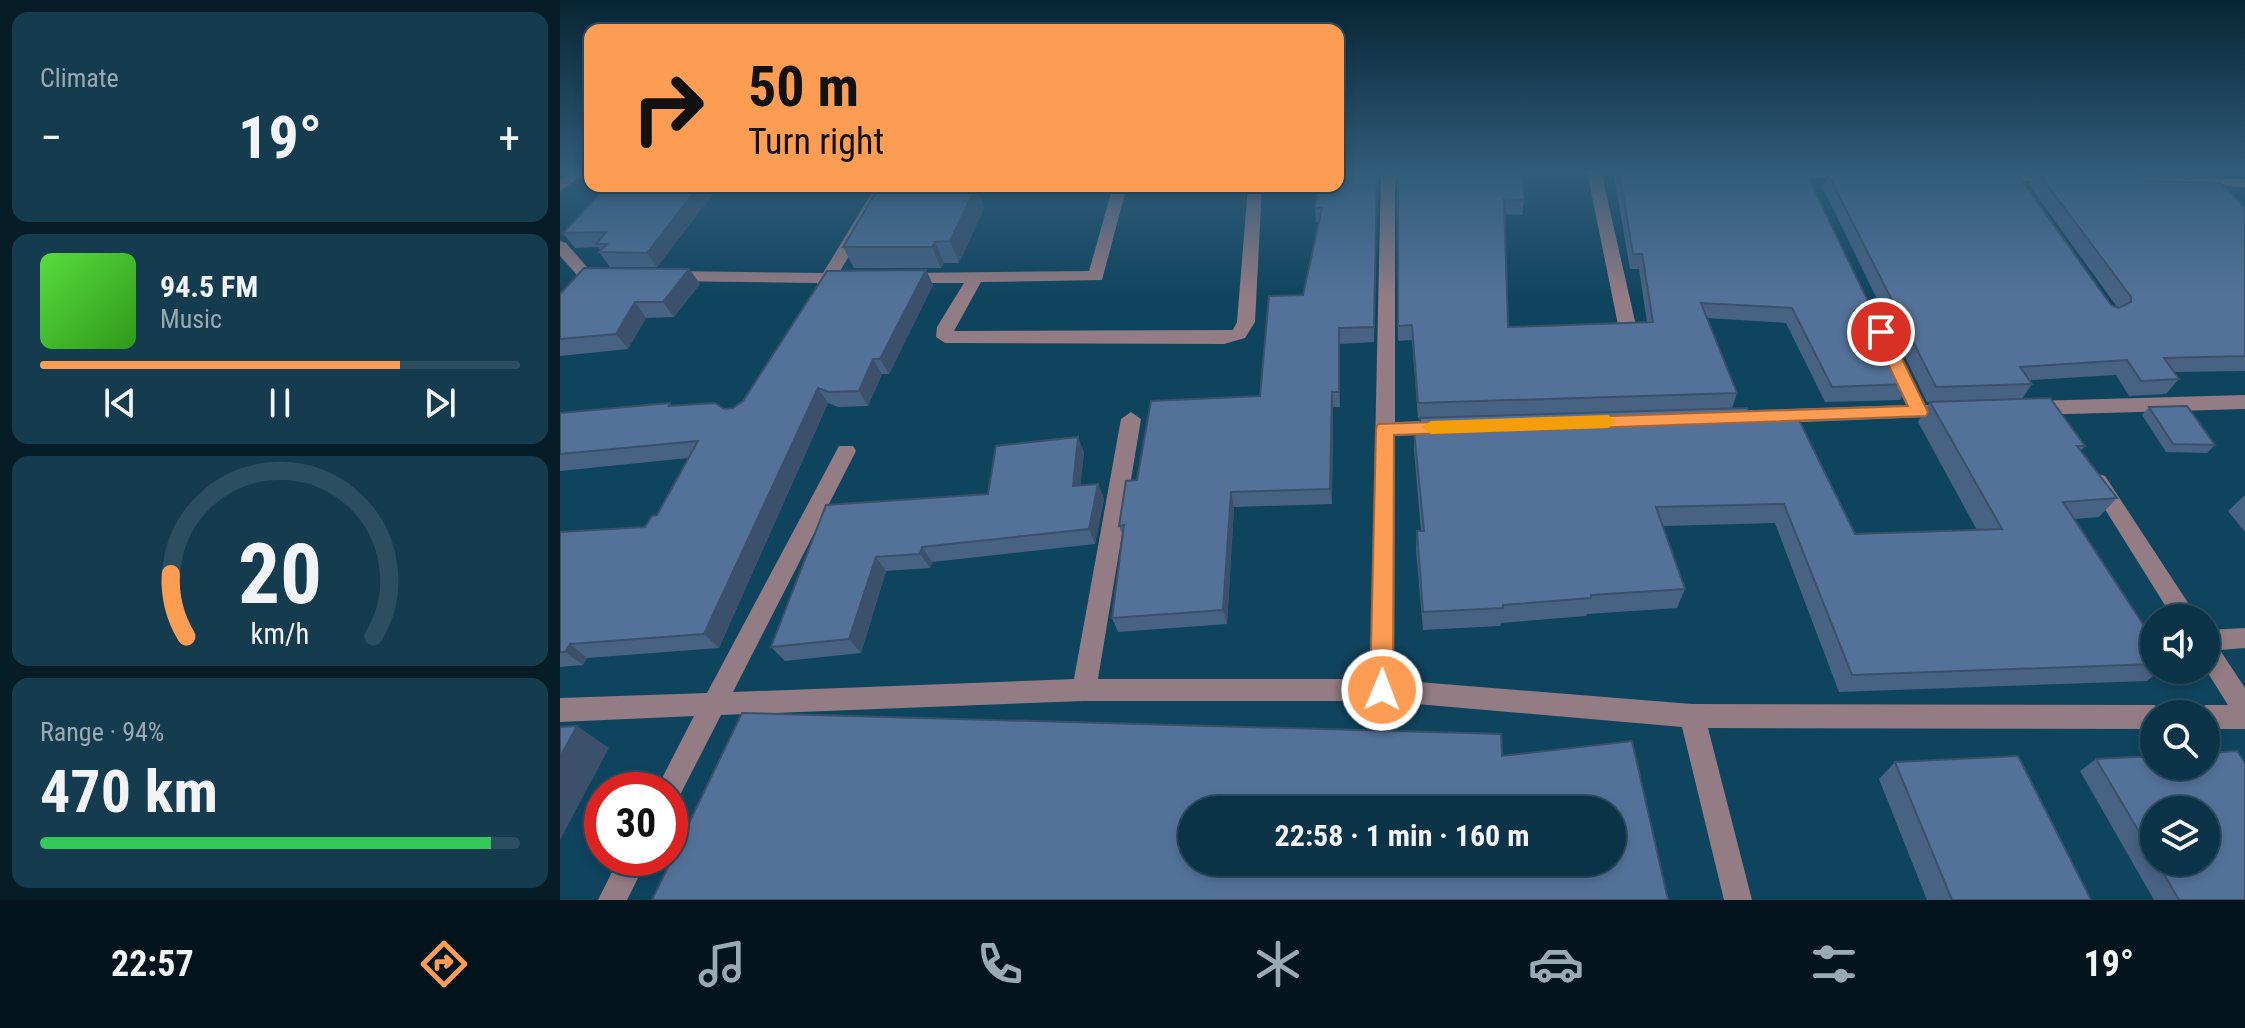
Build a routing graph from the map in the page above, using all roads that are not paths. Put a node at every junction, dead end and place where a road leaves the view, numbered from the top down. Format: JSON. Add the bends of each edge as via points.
{"nodes":[{"id":1,"x":867,"y":213,"type":"edge"},
{"id":2,"x":1113,"y":213,"type":"edge"},
{"id":3,"x":1253,"y":213,"type":"edge"},
{"id":4,"x":1388,"y":213,"type":"edge"},
{"id":5,"x":1603,"y":213,"type":"edge"},
{"id":6,"x":560,"y":246,"type":"edge"},
{"id":7,"x":646,"y":276,"type":"edge"},
{"id":8,"x":829,"y":278,"type":"junction"},
{"id":9,"x":975,"y":278,"type":"junction"},
{"id":10,"x":812,"y":303,"type":"edge"},
{"id":11,"x":560,"y":306,"type":"edge"},
{"id":12,"x":1628,"y":330,"type":"edge"},
{"id":13,"x":1885,"y":341,"type":"edge"},
{"id":14,"x":2245,"y":402,"type":"edge"},
{"id":15,"x":2050,"y":408,"type":"junction"},
{"id":16,"x":2006,"y":409,"type":"edge"},
{"id":17,"x":1963,"y":410,"type":"edge"},
{"id":18,"x":1919,"y":412,"type":"junction"},
{"id":19,"x":1712,"y":418,"type":"edge"},
{"id":20,"x":1131,"y":419,"type":"dead end"},
{"id":21,"x":1462,"y":426,"type":"edge"},
{"id":22,"x":1385,"y":429,"type":"junction"},
{"id":23,"x":2067,"y":434,"type":"edge"},
{"id":24,"x":846,"y":451,"type":"dead end"},
{"id":25,"x":2084,"y":460,"type":"edge"},
{"id":26,"x":2177,"y":604,"type":"edge"},
{"id":27,"x":2245,"y":638,"type":"edge"},
{"id":28,"x":2220,"y":639,"type":"edge"},
{"id":29,"x":2220,"y":671,"type":"edge"},
{"id":30,"x":1084,"y":690,"type":"junction"},
{"id":31,"x":1382,"y":690,"type":"junction"},
{"id":32,"x":714,"y":705,"type":"junction"},
{"id":33,"x":560,"y":710,"type":"edge"},
{"id":34,"x":2245,"y":710,"type":"edge"},
{"id":35,"x":1692,"y":716,"type":"junction"},
{"id":36,"x":2140,"y":717,"type":"edge"},
{"id":37,"x":2220,"y":717,"type":"edge"},
{"id":38,"x":2245,"y":717,"type":"edge"},
{"id":39,"x":679,"y":772,"type":"edge"},
{"id":40,"x":625,"y":876,"type":"edge"},
{"id":41,"x":612,"y":900,"type":"edge"},
{"id":42,"x":1738,"y":900,"type":"edge"}],
"edges":[{"from":1,"to":8,"type":"street"},
{"from":2,"to":9,"type":"street","via":[[1096,276]]},
{"from":3,"to":9,"type":"street","via":[[1246,322],[1239,334],[1224,338],[945,337]]},
{"from":4,"to":22,"type":"street"},
{"from":5,"to":12,"type":"street"},
{"from":6,"to":11,"type":"street","via":[[593,275]]},
{"from":7,"to":8,"type":"street"},
{"from":8,"to":9,"type":"street"},
{"from":8,"to":10,"type":"street"},
{"from":13,"to":18,"type":"street"},
{"from":14,"to":15,"type":"street"},
{"from":15,"to":16,"type":"street"},
{"from":15,"to":23,"type":"street"},
{"from":17,"to":18,"type":"street"},
{"from":18,"to":19,"type":"street"},
{"from":20,"to":30,"type":"street"},
{"from":21,"to":22,"type":"street"},
{"from":22,"to":31,"type":"street"},
{"from":24,"to":32,"type":"street"},
{"from":25,"to":26,"type":"street"},
{"from":27,"to":28,"type":"street"},
{"from":29,"to":34,"type":"street"},
{"from":30,"to":31,"type":"street"},
{"from":30,"to":32,"type":"street"},
{"from":31,"to":35,"type":"street"},
{"from":32,"to":33,"type":"street"},
{"from":32,"to":39,"type":"street"},
{"from":35,"to":36,"type":"street"},
{"from":35,"to":42,"type":"street"},
{"from":37,"to":38,"type":"street"},
{"from":40,"to":41,"type":"street"}]}
